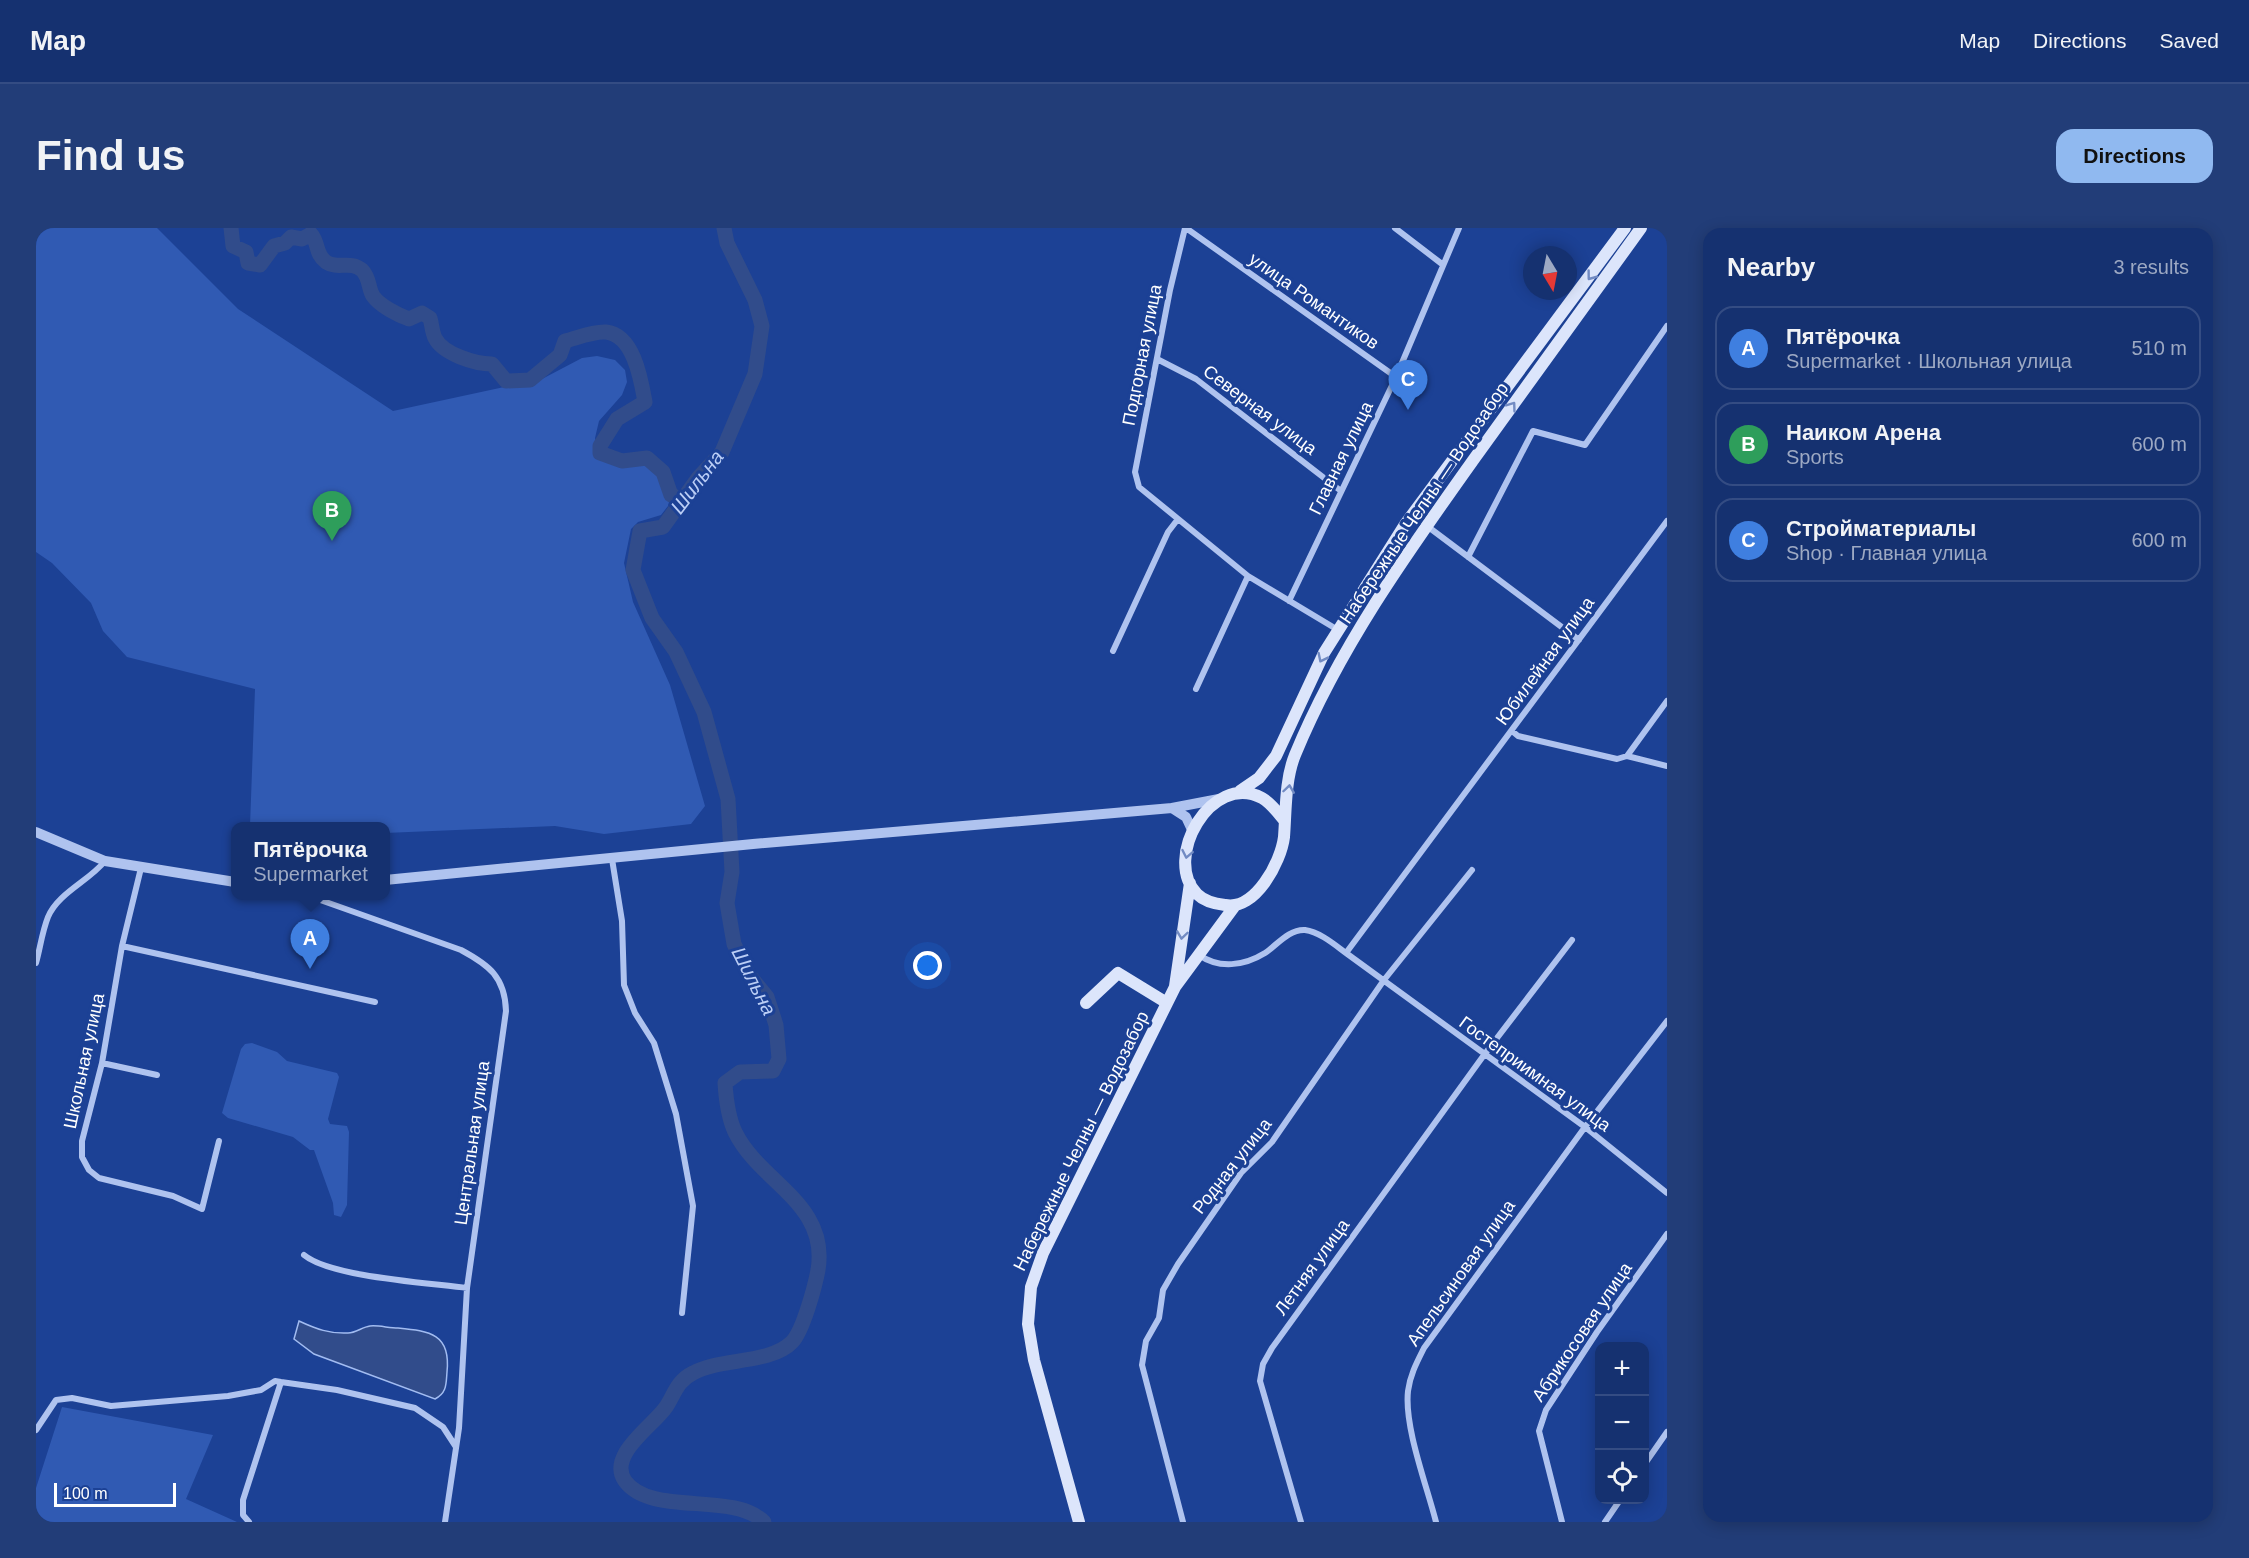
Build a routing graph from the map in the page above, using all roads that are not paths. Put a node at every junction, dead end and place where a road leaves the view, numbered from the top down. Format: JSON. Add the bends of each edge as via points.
{"nodes":[{"id":1,"x":1185,"y":228,"type":"edge"},
{"id":2,"x":1395,"y":228,"type":"edge"},
{"id":3,"x":1459,"y":228,"type":"edge"},
{"id":4,"x":1625,"y":228,"type":"edge"},
{"id":5,"x":1641,"y":228,"type":"edge"},
{"id":6,"x":1442,"y":264,"type":"junction"},
{"id":7,"x":1667,"y":326,"type":"edge"},
{"id":8,"x":1157,"y":359,"type":"junction"},
{"id":9,"x":1396,"y":377,"type":"junction"},
{"id":10,"x":1341,"y":491,"type":"junction"},
{"id":11,"x":1178,"y":519,"type":"junction"},
{"id":12,"x":1667,"y":521,"type":"edge"},
{"id":13,"x":1426,"y":526,"type":"junction"},
{"id":14,"x":1468,"y":557,"type":"junction"},
{"id":15,"x":1248,"y":576,"type":"junction"},
{"id":16,"x":1289,"y":601,"type":"junction"},
{"id":17,"x":1338,"y":630,"type":"junction"},
{"id":18,"x":1579,"y":640,"type":"junction"},
{"id":19,"x":1113,"y":651,"type":"dead end"},
{"id":20,"x":1196,"y":689,"type":"dead end"},
{"id":21,"x":1667,"y":701,"type":"edge"},
{"id":22,"x":1512,"y":731,"type":"junction"},
{"id":23,"x":1627,"y":756,"type":"junction"},
{"id":24,"x":1667,"y":766,"type":"edge"},
{"id":25,"x":1240,"y":791,"type":"junction"},
{"id":26,"x":1219,"y":799,"type":"junction"},
{"id":27,"x":1172,"y":808,"type":"junction"},
{"id":28,"x":1284,"y":820,"type":"junction"},
{"id":29,"x":36,"y":832,"type":"edge"},
{"id":30,"x":1193,"y":832,"type":"junction"},
{"id":31,"x":612,"y":859,"type":"junction"},
{"id":32,"x":105,"y":861,"type":"junction"},
{"id":33,"x":141,"y":868,"type":"junction"},
{"id":34,"x":1472,"y":870,"type":"dead end"},
{"id":35,"x":390,"y":880,"type":"edge"},
{"id":36,"x":231,"y":881,"type":"edge"},
{"id":37,"x":1190,"y":883,"type":"junction"},
{"id":38,"x":320,"y":900,"type":"edge"},
{"id":39,"x":330,"y":900,"type":"edge"},
{"id":40,"x":332,"y":904,"type":"junction"},
{"id":41,"x":1234,"y":907,"type":"junction"},
{"id":42,"x":1572,"y":940,"type":"dead end"},
{"id":43,"x":122,"y":946,"type":"junction"},
{"id":44,"x":1346,"y":953,"type":"junction"},
{"id":45,"x":1198,"y":955,"type":"junction"},
{"id":46,"x":36,"y":963,"type":"edge"},
{"id":47,"x":1384,"y":981,"type":"junction"},
{"id":48,"x":1175,"y":987,"type":"junction"},
{"id":49,"x":375,"y":1002,"type":"dead end"},
{"id":50,"x":1086,"y":1003,"type":"dead end"},
{"id":51,"x":1167,"y":1004,"type":"junction"},
{"id":52,"x":1667,"y":1021,"type":"edge"},
{"id":53,"x":1484,"y":1055,"type":"junction"},
{"id":54,"x":102,"y":1063,"type":"junction"},
{"id":55,"x":156,"y":1074,"type":"dead end"},
{"id":56,"x":1585,"y":1127,"type":"junction"},
{"id":57,"x":219,"y":1141,"type":"dead end"},
{"id":58,"x":1667,"y":1193,"type":"edge"},
{"id":59,"x":1667,"y":1234,"type":"edge"},
{"id":60,"x":304,"y":1255,"type":"dead end"},
{"id":61,"x":467,"y":1288,"type":"junction"},
{"id":62,"x":682,"y":1313,"type":"dead end"},
{"id":63,"x":281,"y":1382,"type":"junction"},
{"id":64,"x":443,"y":1427,"type":"junction"},
{"id":65,"x":459,"y":1428,"type":"junction"},
{"id":66,"x":36,"y":1430,"type":"edge"},
{"id":67,"x":1667,"y":1432,"type":"edge"},
{"id":68,"x":456,"y":1448,"type":"junction"},
{"id":69,"x":1649,"y":1458,"type":"edge"},
{"id":70,"x":1617,"y":1504,"type":"edge"},
{"id":71,"x":249,"y":1522,"type":"edge"},
{"id":72,"x":445,"y":1522,"type":"edge"},
{"id":73,"x":1079,"y":1522,"type":"edge"},
{"id":74,"x":1183,"y":1522,"type":"edge"},
{"id":75,"x":1301,"y":1522,"type":"edge"},
{"id":76,"x":1436,"y":1522,"type":"edge"},
{"id":77,"x":1562,"y":1522,"type":"edge"},
{"id":78,"x":1605,"y":1522,"type":"edge"}],
"edges":[{"from":1,"to":8,"type":"street","name":"Подгорная улица"},
{"from":1,"to":9,"type":"street","name":"улица Романтиков"},
{"from":2,"to":6,"type":"street"},
{"from":3,"to":6,"type":"street","name":"Главная улица"},
{"from":4,"to":17,"type":"main road","name":"Набережные Челны — Водозабор","one_way":true,"via":[[1406,523]]},
{"from":13,"to":5,"type":"main road","name":"Набережные Челны — Водозабор","one_way":true},
{"from":6,"to":9,"type":"street","name":"Главная улица"},
{"from":7,"to":14,"type":"street","via":[[1585,445],[1533,431]]},
{"from":8,"to":10,"type":"street","name":"Северная улица","via":[[1196,379]]},
{"from":8,"to":11,"type":"street","name":"Подгорная улица","via":[[1135,472],[1139,488]]},
{"from":9,"to":10,"type":"street","name":"Главная улица"},
{"from":10,"to":16,"type":"street","name":"Главная улица"},
{"from":11,"to":15,"type":"street"},
{"from":11,"to":19,"type":"street","via":[[1168,532]]},
{"from":12,"to":18,"type":"street","name":"Юбилейная улица"},
{"from":13,"to":14,"type":"street"},
{"from":28,"to":13,"type":"main road","name":"Набережные Челны — Водозабор","one_way":true,"via":[[1293,758],[1349,645]]},
{"from":14,"to":18,"type":"street"},
{"from":15,"to":16,"type":"street"},
{"from":15,"to":20,"type":"street"},
{"from":16,"to":17,"type":"street"},
{"from":17,"to":25,"type":"main road","name":"Набережные Челны — Водозабор","one_way":true,"via":[[1276,756],[1259,778]]},
{"from":18,"to":22,"type":"street","name":"Юбилейная улица"},
{"from":21,"to":23,"type":"street"},
{"from":22,"to":23,"type":"street","via":[[1518,736],[1617,759]]},
{"from":22,"to":44,"type":"street","name":"Юбилейная улица"},
{"from":23,"to":24,"type":"street"},
{"from":25,"to":26,"type":"main road","name":"Набережные Челны — Водозабор"},
{"from":25,"to":28,"type":"main road","via":[[1265,800]]},
{"from":26,"to":27,"type":"street"},
{"from":26,"to":30,"type":"main road","name":"Набережные Челны — Водозабор"},
{"from":27,"to":30,"type":"street","via":[[1186,817]]},
{"from":27,"to":31,"type":"street"},
{"from":28,"to":41,"type":"main road","name":"Набережные Челны — Водозабор","via":[[1284,839],[1263,885]]},
{"from":29,"to":32,"type":"street"},
{"from":30,"to":37,"type":"main road","name":"Набережные Челны — Водозабор","one_way":true,"via":[[1185,855]]},
{"from":31,"to":35,"type":"street"},
{"from":31,"to":62,"type":"street","via":[[622,921],[624,985],[635,1013],[654,1043],[676,1114],[693,1206]]},
{"from":32,"to":33,"type":"street"},
{"from":32,"to":46,"type":"street","via":[[48,915]]},
{"from":33,"to":36,"type":"street"},
{"from":33,"to":43,"type":"street","name":"Школьная улица"},
{"from":34,"to":47,"type":"street","name":"Родная улица"},
{"from":37,"to":41,"type":"main road","via":[[1198,895],[1215,904]]},
{"from":37,"to":48,"type":"main road","name":"Набережные Челны — Водозабор","one_way":true},
{"from":38,"to":40,"type":"street","name":"Центральная улица"},
{"from":39,"to":40,"type":"street"},
{"from":40,"to":61,"type":"street","name":"Центральная улица","via":[[461,950],[481,961],[503,986],[506,1011]]},
{"from":41,"to":45,"type":"main road","name":"Набережные Челны — Водозабор"},
{"from":42,"to":53,"type":"street","name":"Летняя улица"},
{"from":43,"to":49,"type":"street"},
{"from":43,"to":54,"type":"street","name":"Школьная улица"},
{"from":44,"to":45,"type":"street","name":"Гостеприимная улица","via":[[1303,930],[1281,938],[1265,953],[1239,964],[1218,964]]},
{"from":44,"to":47,"type":"street","name":"Гостеприимная улица"},
{"from":45,"to":48,"type":"main road","name":"Набережные Челны — Водозабор"},
{"from":47,"to":53,"type":"street","name":"Гостеприимная улица"},
{"from":47,"to":74,"type":"street","name":"Родная улица","via":[[1272,1142],[1241,1173],[1163,1290],[1159,1318],[1146,1341],[1142,1365]]},
{"from":48,"to":51,"type":"main road","name":"Набережные Челны — Водозабор"},
{"from":50,"to":51,"type":"main road","via":[[1118,973]]},
{"from":51,"to":73,"type":"main road","name":"Набережные Челны — Водозабор","via":[[1043,1252],[1031,1287],[1028,1324],[1034,1360]]},
{"from":52,"to":56,"type":"street","name":"Апельсиновая улица"},
{"from":53,"to":56,"type":"street","name":"Гостеприимная улица"},
{"from":53,"to":75,"type":"street","name":"Летняя улица","via":[[1263,1364],[1260,1382]]},
{"from":54,"to":55,"type":"street"},
{"from":54,"to":57,"type":"street","name":"Школьная улица","via":[[82,1141],[82,1157],[99,1178],[173,1196],[202,1209]]},
{"from":56,"to":58,"type":"street","name":"Гостеприимная улица"},
{"from":56,"to":76,"type":"street","name":"Апельсиновая улица","via":[[1424,1348],[1413,1370],[1408,1393],[1409,1419]]},
{"from":59,"to":77,"type":"street","name":"Абрикосовая улица","via":[[1546,1410],[1539,1431]]},
{"from":60,"to":61,"type":"street","via":[[318,1264],[368,1275]]},
{"from":61,"to":65,"type":"street","name":"Центральная улица"},
{"from":63,"to":64,"type":"street","via":[[395,1402],[415,1408]]},
{"from":63,"to":66,"type":"street","via":[[228,1396],[111,1407],[72,1398],[56,1400]]},
{"from":63,"to":71,"type":"street","via":[[243,1500],[243,1515]]},
{"from":64,"to":65,"type":"street"},
{"from":64,"to":68,"type":"street"},
{"from":65,"to":68,"type":"street","name":"Центральная улица"},
{"from":67,"to":69,"type":"street"},
{"from":68,"to":72,"type":"street","name":"Центральная улица"},
{"from":70,"to":78,"type":"street"}]}
